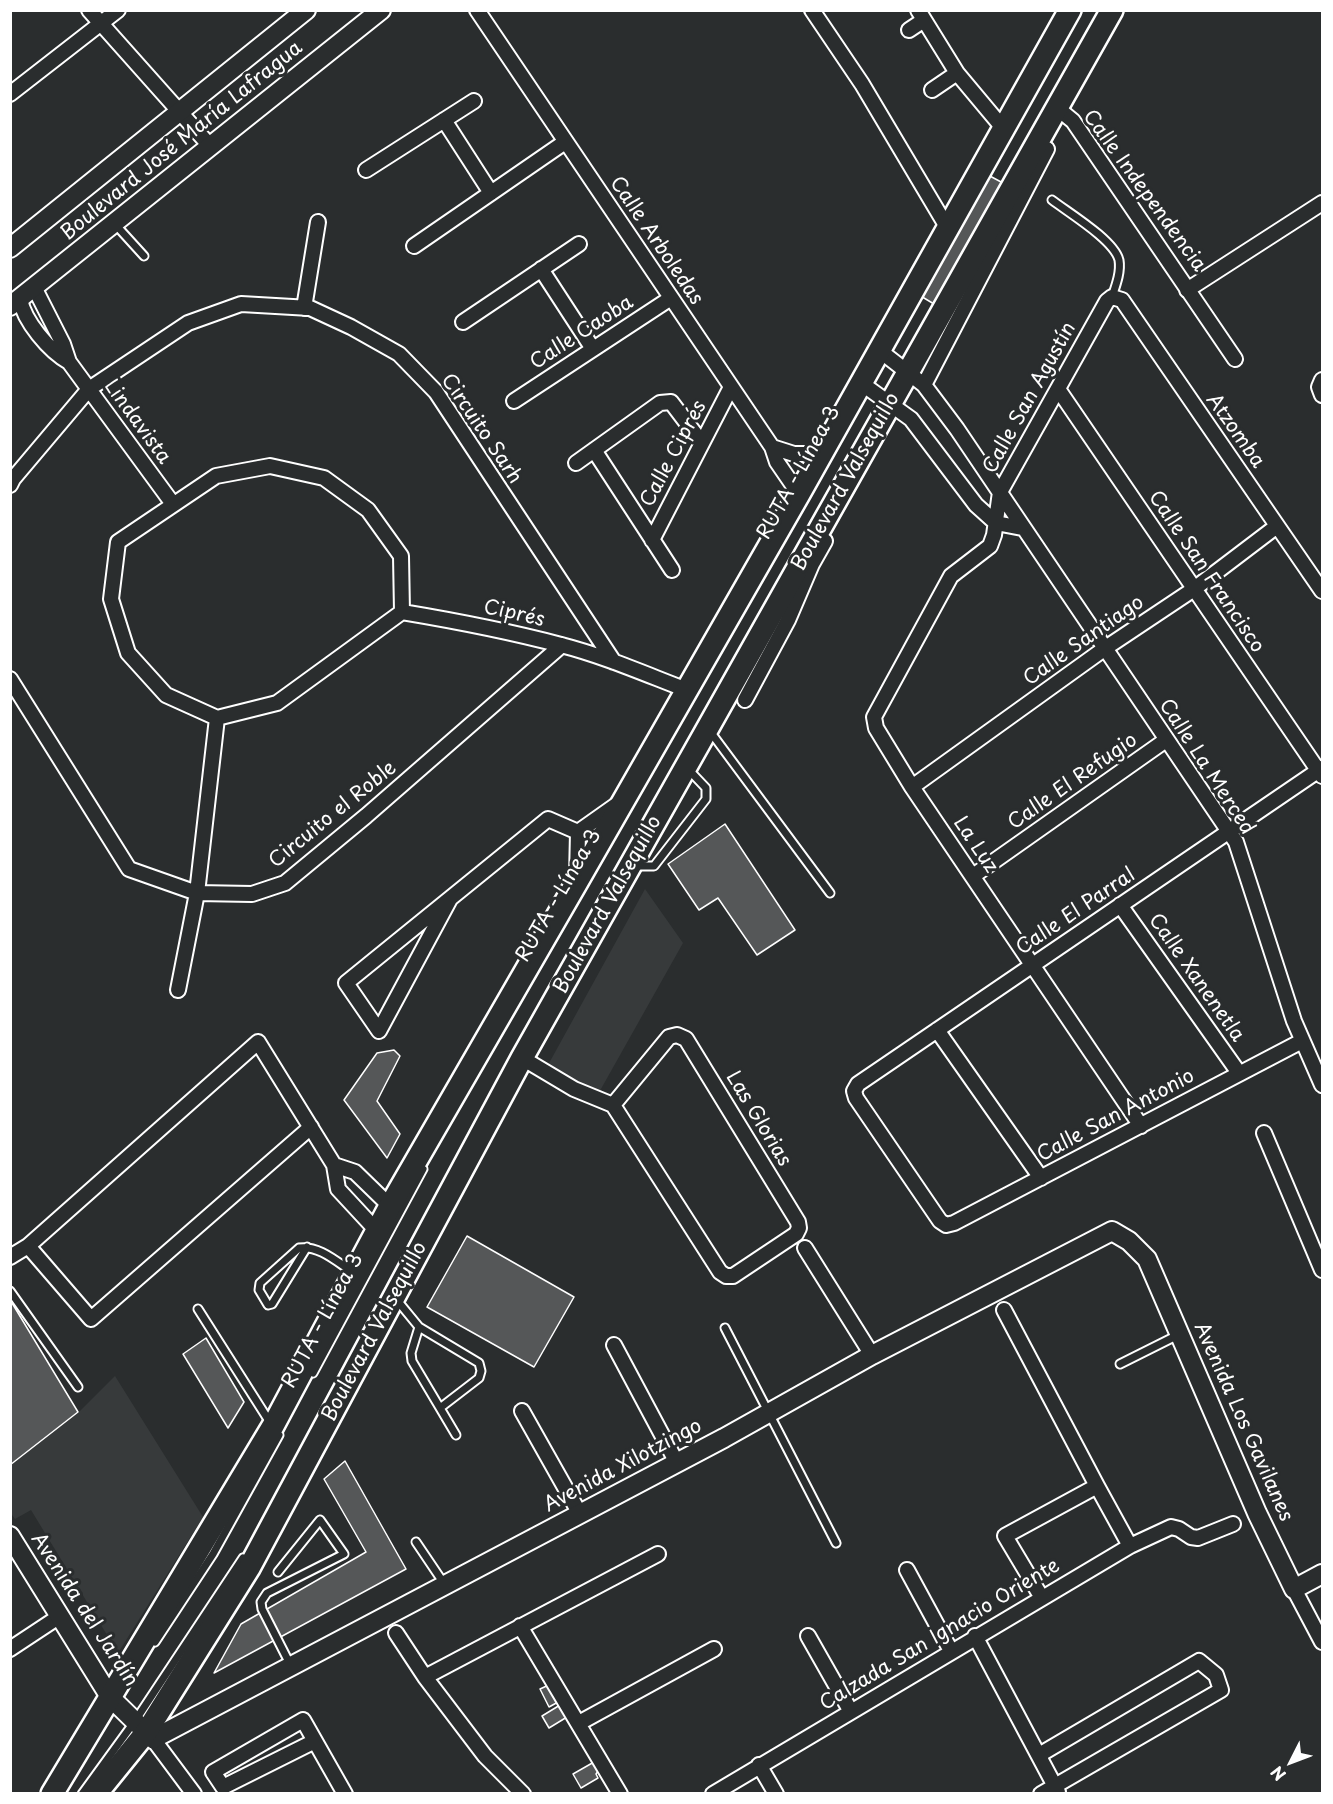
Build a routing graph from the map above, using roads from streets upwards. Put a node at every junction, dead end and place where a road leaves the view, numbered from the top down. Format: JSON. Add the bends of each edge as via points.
{"nodes":[{"id":1,"x":89,"y":10,"type":"edge"},
{"id":2,"x":118,"y":10,"type":"edge"},
{"id":3,"x":306,"y":10,"type":"edge"},
{"id":4,"x":381,"y":10,"type":"edge"},
{"id":5,"x":477,"y":10,"type":"edge"},
{"id":6,"x":812,"y":10,"type":"edge"},
{"id":7,"x":1070,"y":10,"type":"edge"},
{"id":8,"x":1112,"y":10,"type":"edge"},
{"id":9,"x":921,"y":15,"type":"edge"},
{"id":10,"x":101,"y":24,"type":"junction"},
{"id":11,"x":909,"y":30,"type":"dead end"},
{"id":12,"x":957,"y":73,"type":"junction"},
{"id":13,"x":932,"y":90,"type":"dead end"},
{"id":14,"x":10,"y":94,"type":"edge"},
{"id":15,"x":474,"y":100,"type":"dead end"},
{"id":16,"x":1056,"y":107,"type":"junction"},
{"id":17,"x":180,"y":113,"type":"junction"},
{"id":18,"x":444,"y":120,"type":"junction"},
{"id":19,"x":1003,"y":128,"type":"junction"},
{"id":20,"x":566,"y":142,"type":"junction"},
{"id":21,"x":211,"y":147,"type":"junction"},
{"id":22,"x":1047,"y":148,"type":"dead end"},
{"id":23,"x":366,"y":170,"type":"dead end"},
{"id":24,"x":491,"y":193,"type":"junction"},
{"id":25,"x":1319,"y":206,"type":"edge"},
{"id":26,"x":1323,"y":220,"type":"edge"},
{"id":27,"x":318,"y":222,"type":"dead end"},
{"id":28,"x":947,"y":227,"type":"junction"},
{"id":29,"x":579,"y":243,"type":"dead end"},
{"id":30,"x":414,"y":246,"type":"dead end"},
{"id":31,"x":10,"y":248,"type":"edge"},
{"id":32,"x":541,"y":269,"type":"junction"},
{"id":33,"x":1188,"y":290,"type":"junction"},
{"id":34,"x":21,"y":297,"type":"edge"},
{"id":35,"x":1112,"y":297,"type":"joint"},
{"id":36,"x":671,"y":298,"type":"junction"},
{"id":37,"x":304,"y":308,"type":"junction"},
{"id":38,"x":463,"y":322,"type":"dead end"},
{"id":39,"x":593,"y":349,"type":"junction"},
{"id":40,"x":882,"y":352,"type":"junction"},
{"id":41,"x":1235,"y":359,"type":"dead end"},
{"id":42,"x":69,"y":362,"type":"junction"},
{"id":43,"x":907,"y":372,"type":"junction"},
{"id":44,"x":1323,"y":380,"type":"edge"},
{"id":45,"x":864,"y":384,"type":"junction"},
{"id":46,"x":731,"y":387,"type":"junction"},
{"id":47,"x":89,"y":389,"type":"junction"},
{"id":48,"x":1058,"y":389,"type":"junction"},
{"id":49,"x":1323,"y":395,"type":"edge"},
{"id":50,"x":885,"y":400,"type":"junction"},
{"id":51,"x":514,"y":401,"type":"dead end"},
{"id":52,"x":702,"y":442,"type":"junction"},
{"id":53,"x":772,"y":447,"type":"junction"},
{"id":54,"x":594,"y":450,"type":"junction"},
{"id":55,"x":821,"y":454,"type":"junction"},
{"id":56,"x":576,"y":463,"type":"dead end"},
{"id":57,"x":10,"y":485,"type":"edge"},
{"id":58,"x":1000,"y":492,"type":"junction"},
{"id":59,"x":799,"y":494,"type":"junction"},
{"id":60,"x":173,"y":504,"type":"junction"},
{"id":61,"x":996,"y":523,"type":"junction"},
{"id":62,"x":1277,"y":526,"type":"junction"},
{"id":63,"x":1022,"y":528,"type":"junction"},
{"id":64,"x":652,"y":540,"type":"junction"},
{"id":65,"x":807,"y":562,"type":"junction"},
{"id":66,"x":672,"y":570,"type":"dead end"},
{"id":67,"x":951,"y":576,"type":"joint"},
{"id":68,"x":1194,"y":589,"type":"junction"},
{"id":69,"x":1323,"y":591,"type":"edge"},
{"id":70,"x":402,"y":612,"type":"junction"},
{"id":71,"x":562,"y":645,"type":"junction"},
{"id":72,"x":1104,"y":649,"type":"junction"},
{"id":73,"x":614,"y":662,"type":"junction"},
{"id":74,"x":10,"y":679,"type":"edge"},
{"id":75,"x":687,"y":690,"type":"junction"},
{"id":76,"x":746,"y":700,"type":"dead end"},
{"id":77,"x":217,"y":718,"type":"junction"},
{"id":78,"x":1166,"y":740,"type":"junction"},
{"id":79,"x":1321,"y":772,"type":"edge"},
{"id":80,"x":912,"y":787,"type":"junction"},
{"id":81,"x":623,"y":800,"type":"junction"},
{"id":82,"x":1228,"y":831,"type":"junction"},
{"id":83,"x":578,"y":832,"type":"junction"},
{"id":84,"x":973,"y":876,"type":"junction"},
{"id":85,"x":577,"y":882,"type":"junction"},
{"id":86,"x":197,"y":893,"type":"junction"},
{"id":87,"x":450,"y":899,"type":"junction"},
{"id":88,"x":1120,"y":905,"type":"junction"},
{"id":89,"x":1032,"y":965,"type":"junction"},
{"id":90,"x":178,"y":990,"type":"dead end"},
{"id":91,"x":937,"y":1030,"type":"junction"},
{"id":92,"x":1302,"y":1041,"type":"junction"},
{"id":93,"x":522,"y":1058,"type":"junction"},
{"id":94,"x":1317,"y":1060,"type":"edge"},
{"id":95,"x":1239,"y":1073,"type":"junction"},
{"id":96,"x":1323,"y":1085,"type":"edge"},
{"id":97,"x":612,"y":1105,"type":"junction"},
{"id":98,"x":1141,"y":1125,"type":"junction"},
{"id":99,"x":311,"y":1128,"type":"junction"},
{"id":100,"x":1264,"y":1133,"type":"dead end"},
{"id":101,"x":334,"y":1165,"type":"junction"},
{"id":102,"x":1041,"y":1178,"type":"junction"},
{"id":103,"x":390,"y":1206,"type":"junction"},
{"id":104,"x":946,"y":1225,"type":"joint"},
{"id":105,"x":376,"y":1230,"type":"junction"},
{"id":106,"x":1112,"y":1231,"type":"joint"},
{"id":107,"x":28,"y":1246,"type":"junction"},
{"id":108,"x":805,"y":1248,"type":"dead end"},
{"id":109,"x":10,"y":1257,"type":"edge"},
{"id":110,"x":1323,"y":1270,"type":"edge"},
{"id":111,"x":1004,"y":1310,"type":"dead end"},
{"id":112,"x":614,"y":1345,"type":"dead end"},
{"id":113,"x":872,"y":1355,"type":"junction"},
{"id":114,"x":522,"y":1412,"type":"dead end"},
{"id":115,"x":677,"y":1463,"type":"junction"},
{"id":116,"x":1097,"y":1486,"type":"junction"},
{"id":117,"x":580,"y":1514,"type":"junction"},
{"id":118,"x":1233,"y":1524,"type":"dead end"},
{"id":119,"x":10,"y":1536,"type":"edge"},
{"id":120,"x":1130,"y":1546,"type":"junction"},
{"id":121,"x":658,"y":1554,"type":"dead end"},
{"id":122,"x":907,"y":1570,"type":"dead end"},
{"id":123,"x":1323,"y":1574,"type":"edge"},
{"id":124,"x":1294,"y":1589,"type":"junction"},
{"id":125,"x":1042,"y":1598,"type":"junction"},
{"id":126,"x":60,"y":1616,"type":"junction"},
{"id":127,"x":520,"y":1626,"type":"junction"},
{"id":128,"x":396,"y":1633,"type":"dead end"},
{"id":129,"x":808,"y":1636,"type":"dead end"},
{"id":130,"x":975,"y":1636,"type":"junction"},
{"id":131,"x":1323,"y":1642,"type":"edge"},
{"id":132,"x":10,"y":1649,"type":"edge"},
{"id":133,"x":714,"y":1649,"type":"dead end"},
{"id":134,"x":951,"y":1651,"type":"junction"},
{"id":135,"x":425,"y":1677,"type":"junction"},
{"id":136,"x":117,"y":1696,"type":"junction"},
{"id":137,"x":850,"y":1710,"type":"junction"},
{"id":138,"x":579,"y":1723,"type":"junction"},
{"id":139,"x":145,"y":1730,"type":"junction"},
{"id":140,"x":313,"y":1742,"type":"junction"},
{"id":141,"x":1039,"y":1755,"type":"junction"},
{"id":142,"x":759,"y":1766,"type":"junction"},
{"id":143,"x":1057,"y":1789,"type":"edge"},
{"id":144,"x":54,"y":1793,"type":"edge"},
{"id":145,"x":96,"y":1794,"type":"edge"},
{"id":146,"x":194,"y":1794,"type":"edge"},
{"id":147,"x":345,"y":1794,"type":"edge"},
{"id":148,"x":523,"y":1794,"type":"edge"},
{"id":149,"x":620,"y":1794,"type":"edge"},
{"id":150,"x":713,"y":1794,"type":"edge"},
{"id":151,"x":777,"y":1794,"type":"edge"},
{"id":152,"x":1041,"y":1794,"type":"edge"}],
"edges":[{"from":1,"to":10,"type":"street"},
{"from":2,"to":10,"type":"street"},
{"from":3,"to":17,"type":"street","name":"Boulevard José María Lafragua"},
{"from":4,"to":21,"type":"street","name":"Boulevard José María Lafragua"},
{"from":5,"to":20,"type":"street","name":"Calle Arboledas"},
{"from":6,"to":28,"type":"street","via":[[862,84]]},
{"from":7,"to":19,"type":"main road","name":"Boulevard Valsequillo"},
{"from":8,"to":16,"type":"main road","name":"Boulevard Valsequillo"},
{"from":9,"to":11,"type":"street"},
{"from":9,"to":12,"type":"street"},
{"from":10,"to":14,"type":"street"},
{"from":10,"to":17,"type":"street"},
{"from":12,"to":13,"type":"street"},
{"from":12,"to":19,"type":"street"},
{"from":15,"to":18,"type":"street"},
{"from":16,"to":33,"type":"street","name":"Calle Independencia","via":[[1073,122]]},
{"from":16,"to":43,"type":"main road","name":"Boulevard Valsequillo"},
{"from":17,"to":21,"type":"street"},
{"from":17,"to":31,"type":"street","name":"Boulevard José María Lafragua"},
{"from":18,"to":23,"type":"street"},
{"from":18,"to":24,"type":"street"},
{"from":19,"to":28,"type":"main road","name":"Boulevard Valsequillo"},
{"from":20,"to":24,"type":"street"},
{"from":20,"to":36,"type":"street","name":"Calle Arboledas"},
{"from":21,"to":34,"type":"street","name":"Boulevard José María Lafragua"},
{"from":22,"to":43,"type":"street"},
{"from":24,"to":30,"type":"street"},
{"from":25,"to":26,"type":"street"},
{"from":25,"to":33,"type":"street","name":"Calle Independencia"},
{"from":27,"to":37,"type":"street"},
{"from":28,"to":40,"type":"main road","name":"Boulevard Valsequillo"},
{"from":29,"to":32,"type":"street"},
{"from":32,"to":38,"type":"street"},
{"from":32,"to":39,"type":"street"},
{"from":33,"to":41,"type":"street"},
{"from":34,"to":42,"type":"street","name":"Lindavista","via":[[63,344]]},
{"from":34,"to":42,"type":"street","name":"Lindavista","via":[[22,311],[57,356]]},
{"from":35,"to":48,"type":"street","name":"Calle San Agustín"},
{"from":35,"to":62,"type":"street","name":"Atzomba","via":[[1122,300]]},
{"from":36,"to":39,"type":"street","name":"Calle Caoba"},
{"from":36,"to":46,"type":"street","name":"Calle Arboledas"},
{"from":37,"to":47,"type":"street","name":"Circuito Sarh","via":[[240,304],[188,323]]},
{"from":37,"to":73,"type":"street","name":"Circuito Sarh","via":[[351,327],[399,354],[436,392]]},
{"from":39,"to":51,"type":"street","name":"Calle Caoba"},
{"from":40,"to":43,"type":"street","name":"Calle La Merced"},
{"from":40,"to":45,"type":"main road","name":"Boulevard Valsequillo"},
{"from":42,"to":47,"type":"street","name":"Lindavista"},
{"from":43,"to":50,"type":"main road","name":"Boulevard Valsequillo"},
{"from":43,"to":58,"type":"street","name":"Calle La Merced","via":[[957,429]]},
{"from":44,"to":49,"type":"street","via":[[1319,387]]},
{"from":45,"to":50,"type":"street"},
{"from":45,"to":55,"type":"main road","name":"Boulevard Valsequillo"},
{"from":46,"to":52,"type":"street","name":"Calle Ciprés"},
{"from":46,"to":53,"type":"street","name":"Calle Arboledas"},
{"from":47,"to":57,"type":"street"},
{"from":47,"to":60,"type":"street","name":"Lindavista"},
{"from":48,"to":58,"type":"street","name":"Calle San Agustín"},
{"from":48,"to":68,"type":"street","name":"Calle San Francisco"},
{"from":50,"to":61,"type":"street","via":[[911,419],[976,505]]},
{"from":50,"to":65,"type":"main road","name":"Boulevard Valsequillo"},
{"from":52,"to":54,"type":"street","via":[[671,402],[665,402]]},
{"from":52,"to":64,"type":"street","name":"Calle Ciprés"},
{"from":53,"to":55,"type":"street","via":[[794,454]]},
{"from":53,"to":59,"type":"street","name":"Calle Arboledas","via":[[777,462]]},
{"from":54,"to":56,"type":"street"},
{"from":54,"to":64,"type":"street"},
{"from":55,"to":59,"type":"main road","name":"Boulevard Valsequillo"},
{"from":58,"to":61,"type":"street","name":"Calle San Agustín"},
{"from":58,"to":63,"type":"street","name":"Calle La Merced"},
{"from":59,"to":75,"type":"main road","name":"Boulevard Valsequillo"},
{"from":60,"to":70,"type":"street","via":[[216,476],[270,466],[324,478],[368,510],[401,556]]},
{"from":60,"to":77,"type":"street","via":[[118,543],[111,599],[128,653],[166,695]]},
{"from":61,"to":63,"type":"street"},
{"from":61,"to":67,"type":"street","name":"Calle San Agustín","via":[[990,546]]},
{"from":62,"to":68,"type":"street","name":"Calle Santiago"},
{"from":62,"to":69,"type":"street","name":"Atzomba"},
{"from":63,"to":72,"type":"street","name":"Calle La Merced"},
{"from":64,"to":66,"type":"street"},
{"from":65,"to":76,"type":"street","via":[[788,620]]},
{"from":65,"to":93,"type":"main road","name":"Boulevard Valsequillo","via":[[624,868]]},
{"from":67,"to":80,"type":"street","name":"La Luz","via":[[874,717],[876,728]]},
{"from":68,"to":72,"type":"street","name":"Calle Santiago"},
{"from":68,"to":79,"type":"street","name":"Calle San Francisco"},
{"from":70,"to":71,"type":"street","name":"Ciprés"},
{"from":70,"to":77,"type":"street","via":[[277,703]]},
{"from":71,"to":73,"type":"street","name":"Ciprés"},
{"from":71,"to":86,"type":"street","name":"Circuito el Roble","via":[[285,883],[252,894]]},
{"from":72,"to":78,"type":"street","name":"Calle La Merced"},
{"from":72,"to":80,"type":"street","name":"Calle Santiago"},
{"from":73,"to":75,"type":"street"},
{"from":74,"to":86,"type":"street","name":"Circuito el Roble","via":[[129,869]]},
{"from":75,"to":81,"type":"main road","name":"Boulevard Valsequillo"},
{"from":77,"to":86,"type":"street"},
{"from":78,"to":82,"type":"street","name":"Calle La Merced"},
{"from":78,"to":84,"type":"street","name":"Calle El Refugio"},
{"from":79,"to":82,"type":"street","name":"Calle El Parral"},
{"from":80,"to":84,"type":"street","name":"La Luz"},
{"from":81,"to":83,"type":"street"},
{"from":81,"to":85,"type":"main road","name":"Boulevard Valsequillo"},
{"from":82,"to":88,"type":"street","name":"Calle El Parral"},
{"from":82,"to":92,"type":"street","name":"Calle La Merced","via":[[1236,842]]},
{"from":83,"to":85,"type":"street"},
{"from":83,"to":87,"type":"street","via":[[548,819]]},
{"from":84,"to":89,"type":"street","name":"La Luz"},
{"from":85,"to":103,"type":"main road","name":"Boulevard Valsequillo"},
{"from":86,"to":90,"type":"street"},
{"from":87,"to":87,"type":"street","via":[[346,983],[379,1031],[412,970]]},
{"from":88,"to":89,"type":"street","name":"Calle El Parral"},
{"from":88,"to":95,"type":"street","name":"Calle Xanenetla"},
{"from":89,"to":91,"type":"street","name":"Calle El Parral"},
{"from":89,"to":98,"type":"street","name":"La Luz"},
{"from":91,"to":102,"type":"street"},
{"from":91,"to":104,"type":"street","name":"Calle El Parral","via":[[858,1083],[854,1091]]},
{"from":92,"to":94,"type":"street","name":"Calle La Merced"},
{"from":92,"to":95,"type":"street","name":"Calle San Antonio"},
{"from":93,"to":97,"type":"street","via":[[574,1089]]},
{"from":93,"to":139,"type":"main road","name":"Boulevard Valsequillo","via":[[249,1568]]},
{"from":94,"to":96,"type":"street","name":"Calle La Merced"},
{"from":95,"to":98,"type":"street","name":"Calle San Antonio"},
{"from":97,"to":97,"type":"street","name":"Las Glorias","via":[[669,1037],[687,1039],[798,1222],[796,1234],[733,1276],[720,1272]]},
{"from":98,"to":102,"type":"street","name":"Calle San Antonio"},
{"from":99,"to":101,"type":"street"},
{"from":99,"to":107,"type":"street","via":[[91,1319]]},
{"from":99,"to":107,"type":"street","via":[[258,1042]]},
{"from":100,"to":110,"type":"street"},
{"from":101,"to":103,"type":"street","via":[[355,1172]]},
{"from":101,"to":105,"type":"street","via":[[338,1189]]},
{"from":102,"to":104,"type":"street","name":"Calle San Antonio"},
{"from":103,"to":105,"type":"main road","name":"Boulevard Valsequillo"},
{"from":105,"to":136,"type":"main road","name":"Boulevard Valsequillo","via":[[277,1429]]},
{"from":106,"to":113,"type":"street","name":"Avenida Xilotzingo"},
{"from":106,"to":124,"type":"street","name":"Avenida Los Gavilanes","via":[[1147,1259]]},
{"from":107,"to":109,"type":"street"},
{"from":108,"to":113,"type":"street"},
{"from":111,"to":116,"type":"street"},
{"from":112,"to":115,"type":"street"},
{"from":113,"to":115,"type":"street","name":"Avenida Xilotzingo"},
{"from":114,"to":117,"type":"street"},
{"from":115,"to":117,"type":"street","name":"Avenida Xilotzingo"},
{"from":116,"to":120,"type":"street"},
{"from":116,"to":125,"type":"street","via":[[1005,1536]]},
{"from":117,"to":139,"type":"street","name":"Avenida Xilotzingo","via":[[291,1666]]},
{"from":118,"to":120,"type":"street","name":"Calzada San Ignacio Oriente","via":[[1198,1538],[1171,1527]]},
{"from":119,"to":126,"type":"street","name":"Avenida del Jardín"},
{"from":120,"to":125,"type":"street","name":"Calzada San Ignacio Oriente"},
{"from":121,"to":127,"type":"street"},
{"from":122,"to":134,"type":"street"},
{"from":123,"to":124,"type":"street"},
{"from":124,"to":131,"type":"street","name":"Avenida Los Gavilanes"},
{"from":125,"to":130,"type":"street","name":"Calzada San Ignacio Oriente"},
{"from":126,"to":132,"type":"street"},
{"from":126,"to":136,"type":"street","name":"Avenida del Jardín"},
{"from":127,"to":135,"type":"street"},
{"from":127,"to":138,"type":"street"},
{"from":128,"to":135,"type":"street"},
{"from":129,"to":137,"type":"street"},
{"from":130,"to":134,"type":"street","name":"Calzada San Ignacio Oriente"},
{"from":130,"to":141,"type":"street"},
{"from":133,"to":138,"type":"street"},
{"from":134,"to":137,"type":"street","name":"Calzada San Ignacio Oriente"},
{"from":135,"to":148,"type":"street","via":[[485,1756]]},
{"from":136,"to":139,"type":"street","name":"Avenida del Jardín"},
{"from":136,"to":144,"type":"main road","name":"Boulevard Valsequillo"},
{"from":137,"to":142,"type":"street","name":"Calzada San Ignacio Oriente"},
{"from":138,"to":149,"type":"street"},
{"from":139,"to":145,"type":"main road","name":"Boulevard Valsequillo"},
{"from":139,"to":146,"type":"street"},
{"from":140,"to":140,"type":"street","via":[[303,1720],[213,1772],[223,1787]]},
{"from":140,"to":147,"type":"street"},
{"from":141,"to":143,"type":"street"},
{"from":141,"to":143,"type":"street","via":[[1199,1661],[1216,1675],[1221,1690]]},
{"from":142,"to":150,"type":"street","name":"Calzada San Ignacio Oriente"},
{"from":142,"to":151,"type":"street"},
{"from":143,"to":152,"type":"street"}]}
